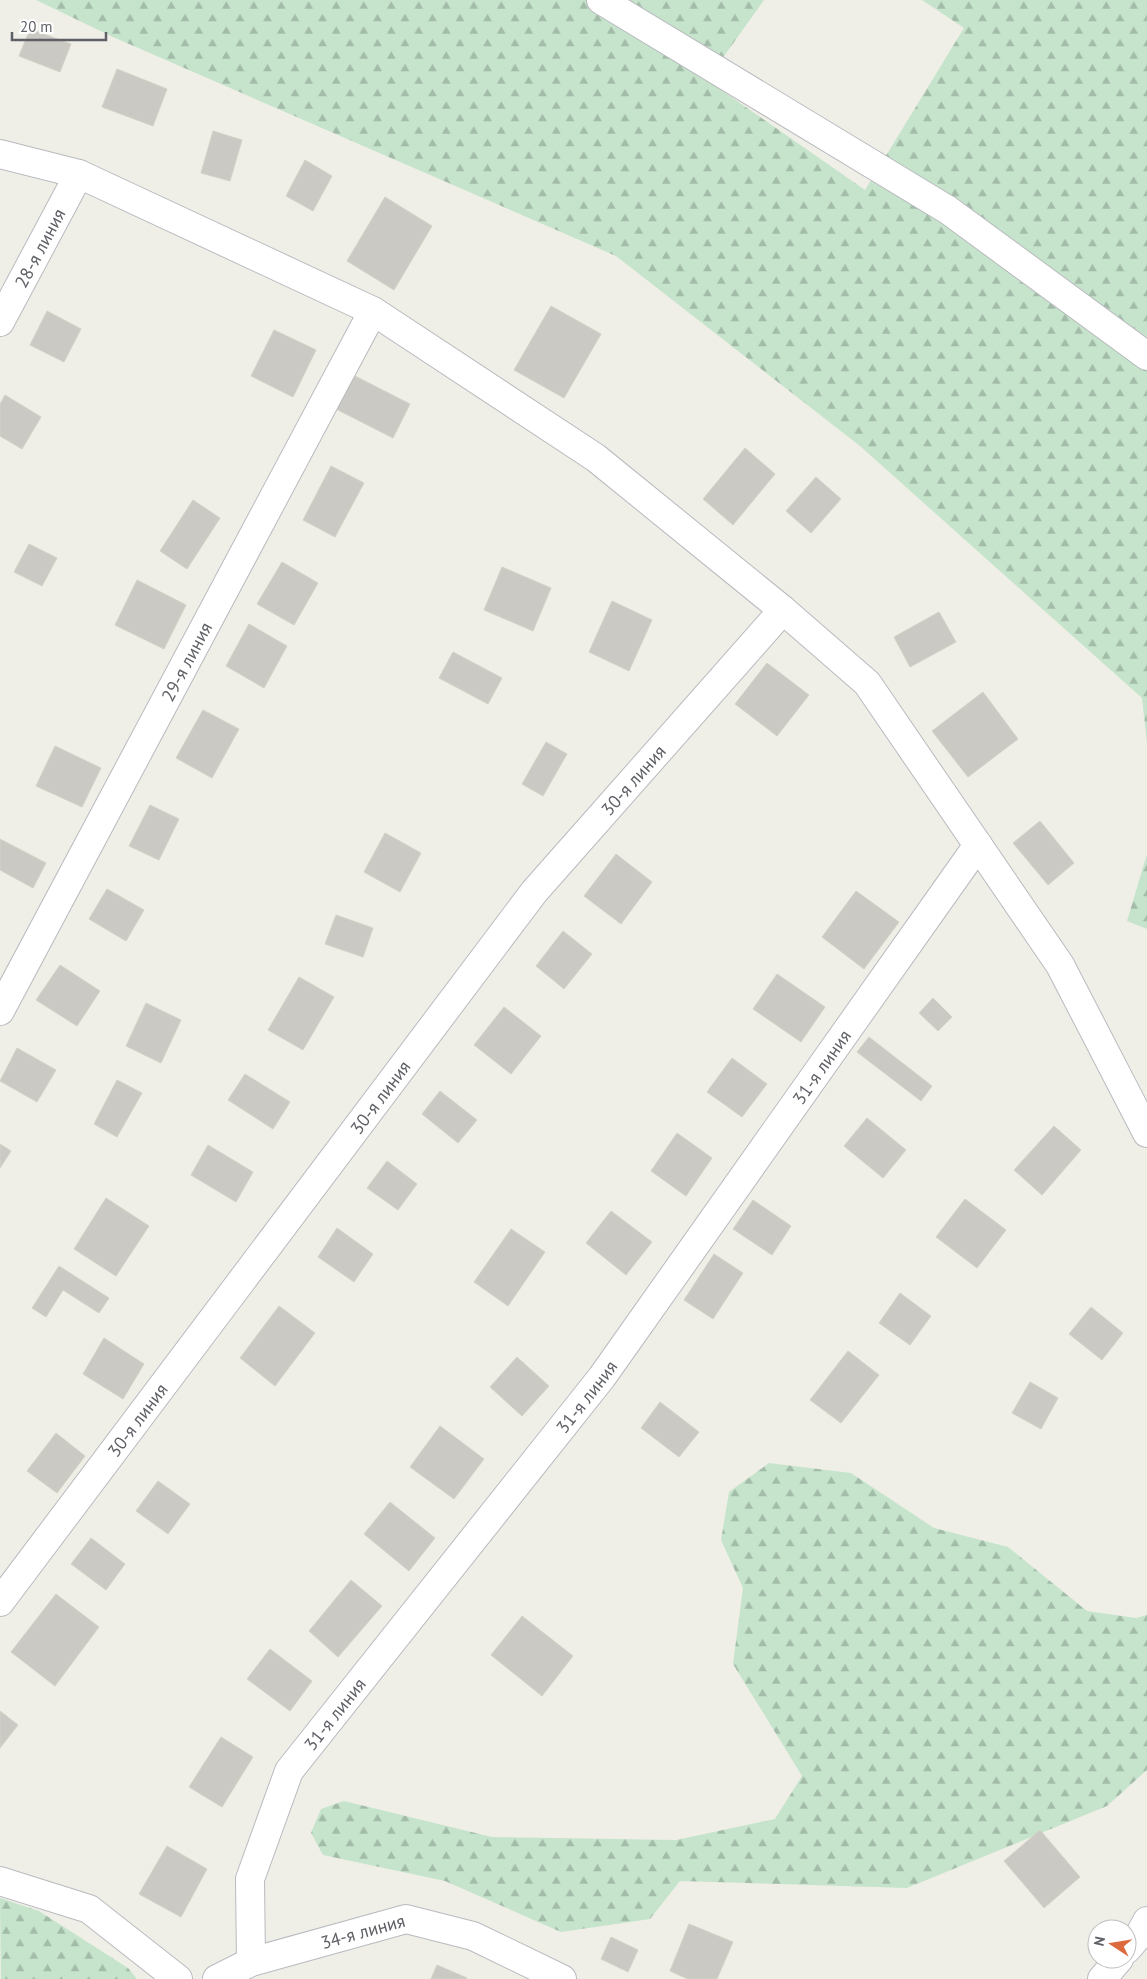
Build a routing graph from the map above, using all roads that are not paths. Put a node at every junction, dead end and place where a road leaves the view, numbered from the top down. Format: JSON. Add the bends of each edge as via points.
{"nodes":[{"id":1,"x":601,"y":0,"type":"edge"},
{"id":2,"x":0,"y":154,"type":"edge"},
{"id":3,"x":79,"y":174,"type":"junction"},
{"id":4,"x":373,"y":310,"type":"junction"},
{"id":5,"x":0,"y":322,"type":"edge"},
{"id":6,"x":1147,"y":356,"type":"edge"},
{"id":7,"x":783,"y":610,"type":"junction"},
{"id":8,"x":978,"y":845,"type":"junction"},
{"id":9,"x":0,"y":1011,"type":"edge"},
{"id":10,"x":1147,"y":1133,"type":"edge"},
{"id":11,"x":0,"y":1602,"type":"edge"},
{"id":12,"x":0,"y":1881,"type":"edge"},
{"id":13,"x":1147,"y":1921,"type":"edge"},
{"id":14,"x":1137,"y":1937,"type":"edge"},
{"id":15,"x":251,"y":1962,"type":"junction"},
{"id":16,"x":1110,"y":1969,"type":"edge"},
{"id":17,"x":178,"y":1979,"type":"edge"},
{"id":18,"x":217,"y":1979,"type":"edge"},
{"id":19,"x":562,"y":1979,"type":"edge"},
{"id":20,"x":1102,"y":1979,"type":"edge"}],
"edges":[{"from":1,"to":6,"type":"street","via":[[948,210]]},
{"from":2,"to":3,"type":"street"},
{"from":3,"to":4,"type":"street"},
{"from":3,"to":5,"type":"street","name":"28-я линия"},
{"from":4,"to":7,"type":"street","via":[[596,458]]},
{"from":4,"to":9,"type":"street","name":"29-я линия"},
{"from":7,"to":8,"type":"street","via":[[867,683]]},
{"from":7,"to":11,"type":"street","name":"30-я линия","via":[[534,892]]},
{"from":8,"to":10,"type":"street","via":[[1060,966]]},
{"from":8,"to":15,"type":"street","name":"31-я линия","via":[[602,1377],[288,1771],[250,1879]]},
{"from":12,"to":17,"type":"street","via":[[89,1909]]},
{"from":13,"to":14,"type":"street"},
{"from":15,"to":18,"type":"street","name":"34-я линия"},
{"from":15,"to":19,"type":"street","name":"34-я линия","via":[[406,1919],[473,1936]]},
{"from":16,"to":20,"type":"street"}]}
